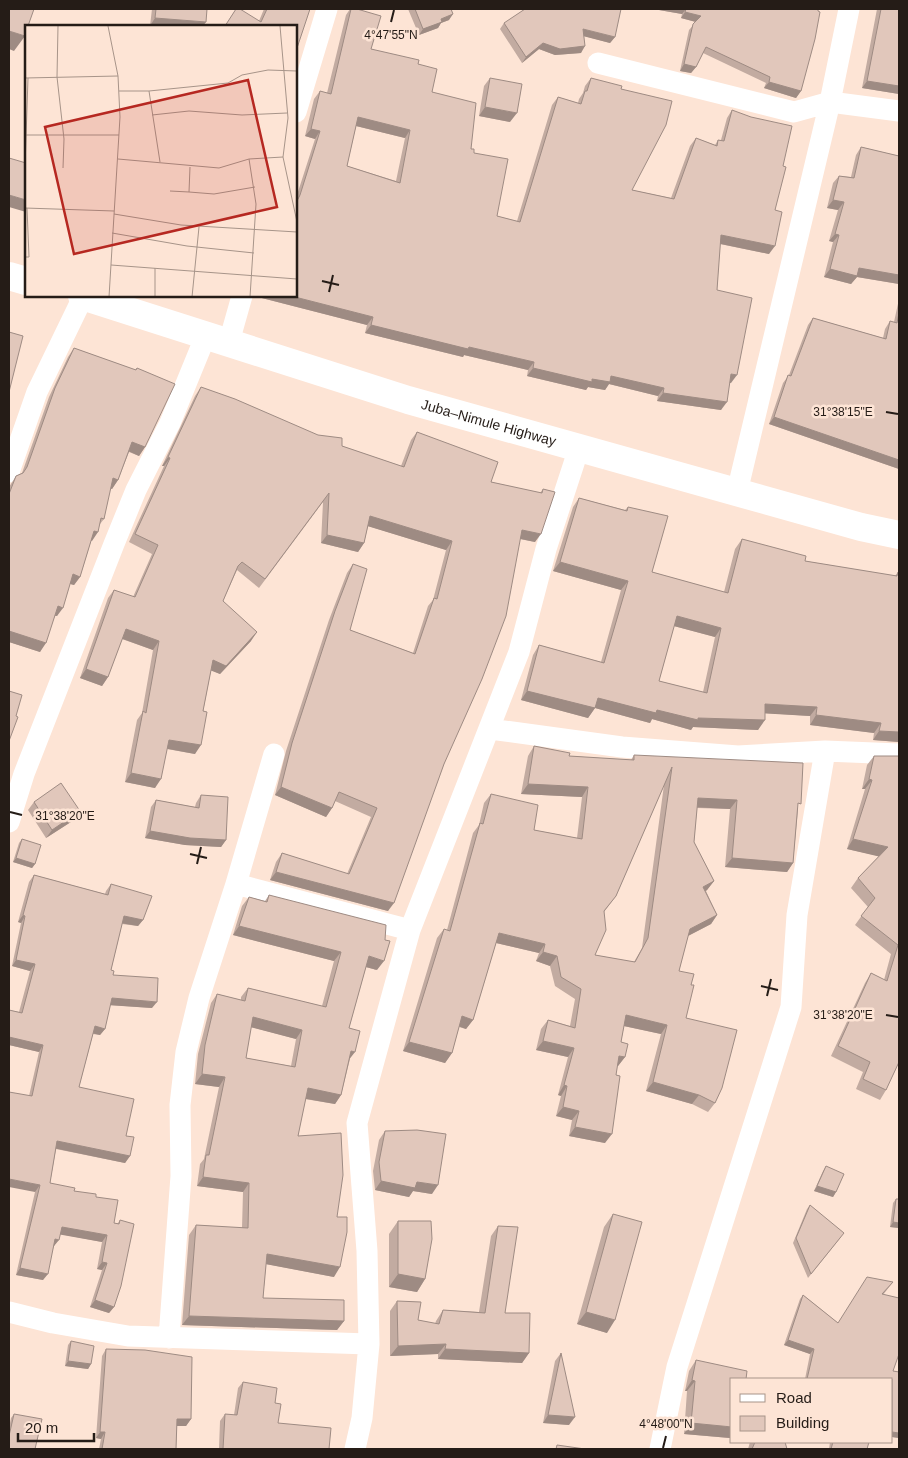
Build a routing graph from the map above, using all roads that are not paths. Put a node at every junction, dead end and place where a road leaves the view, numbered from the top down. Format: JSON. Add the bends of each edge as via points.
{"nodes":[{"id":1,"x":327,"y":9,"type":"edge"},
{"id":2,"x":849,"y":9,"type":"edge"},
{"id":3,"x":598,"y":63,"type":"dead end"},
{"id":4,"x":830,"y":102,"type":"junction"},
{"id":5,"x":298,"y":105,"type":"edge"},
{"id":6,"x":899,"y":111,"type":"edge"},
{"id":7,"x":9,"y":276,"type":"edge"},
{"id":8,"x":25,"y":281,"type":"edge"},
{"id":9,"x":81,"y":298,"type":"edge"},
{"id":10,"x":88,"y":298,"type":"edge"},
{"id":11,"x":241,"y":298,"type":"edge"},
{"id":12,"x":217,"y":339,"type":"junction"},
{"id":13,"x":579,"y":448,"type":"junction"},
{"id":14,"x":9,"y":472,"type":"edge"},
{"id":15,"x":737,"y":492,"type":"junction"},
{"id":16,"x":899,"y":535,"type":"edge"},
{"id":17,"x":490,"y":729,"type":"junction"},
{"id":18,"x":825,"y":751,"type":"junction"},
{"id":19,"x":274,"y":754,"type":"dead end"},
{"id":20,"x":899,"y":754,"type":"edge"},
{"id":21,"x":9,"y":822,"type":"edge"},
{"id":22,"x":236,"y":884,"type":"junction"},
{"id":23,"x":410,"y":930,"type":"junction"},
{"id":24,"x":9,"y":1312,"type":"edge"},
{"id":25,"x":169,"y":1338,"type":"junction"},
{"id":26,"x":369,"y":1344,"type":"junction"},
{"id":27,"x":355,"y":1449,"type":"edge"},
{"id":28,"x":660,"y":1449,"type":"edge"}],
"edges":[{"from":1,"to":5,"type":"street"},
{"from":2,"to":4,"type":"street"},
{"from":3,"to":4,"type":"street","via":[[794,112]]},
{"from":4,"to":6,"type":"street"},
{"from":4,"to":15,"type":"street"},
{"from":7,"to":8,"type":"main road"},
{"from":9,"to":14,"type":"street","via":[[37,392]]},
{"from":10,"to":12,"type":"main road","name":"Juba–Nimule Highway"},
{"from":11,"to":12,"type":"street"},
{"from":12,"to":13,"type":"main road","name":"Juba–Nimule Highway","via":[[408,400]]},
{"from":12,"to":21,"type":"street","via":[[136,490],[24,774]]},
{"from":13,"to":15,"type":"main road","name":"Juba–Nimule Highway"},
{"from":13,"to":17,"type":"street","via":[[546,549],[519,652]]},
{"from":15,"to":16,"type":"main road","name":"Juba–Nimule Highway"},
{"from":17,"to":18,"type":"street","via":[[622,747],[738,756]]},
{"from":17,"to":23,"type":"street"},
{"from":18,"to":20,"type":"street"},
{"from":18,"to":28,"type":"street","via":[[797,915],[791,1007],[677,1367]]},
{"from":19,"to":22,"type":"street"},
{"from":22,"to":23,"type":"street"},
{"from":22,"to":25,"type":"street","via":[[199,998],[186,1052],[180,1105],[181,1176]]},
{"from":23,"to":26,"type":"street","via":[[357,1123],[368,1251]]},
{"from":24,"to":25,"type":"street","via":[[128,1336]]},
{"from":25,"to":26,"type":"street"},
{"from":26,"to":27,"type":"street","via":[[362,1418]]}]}
